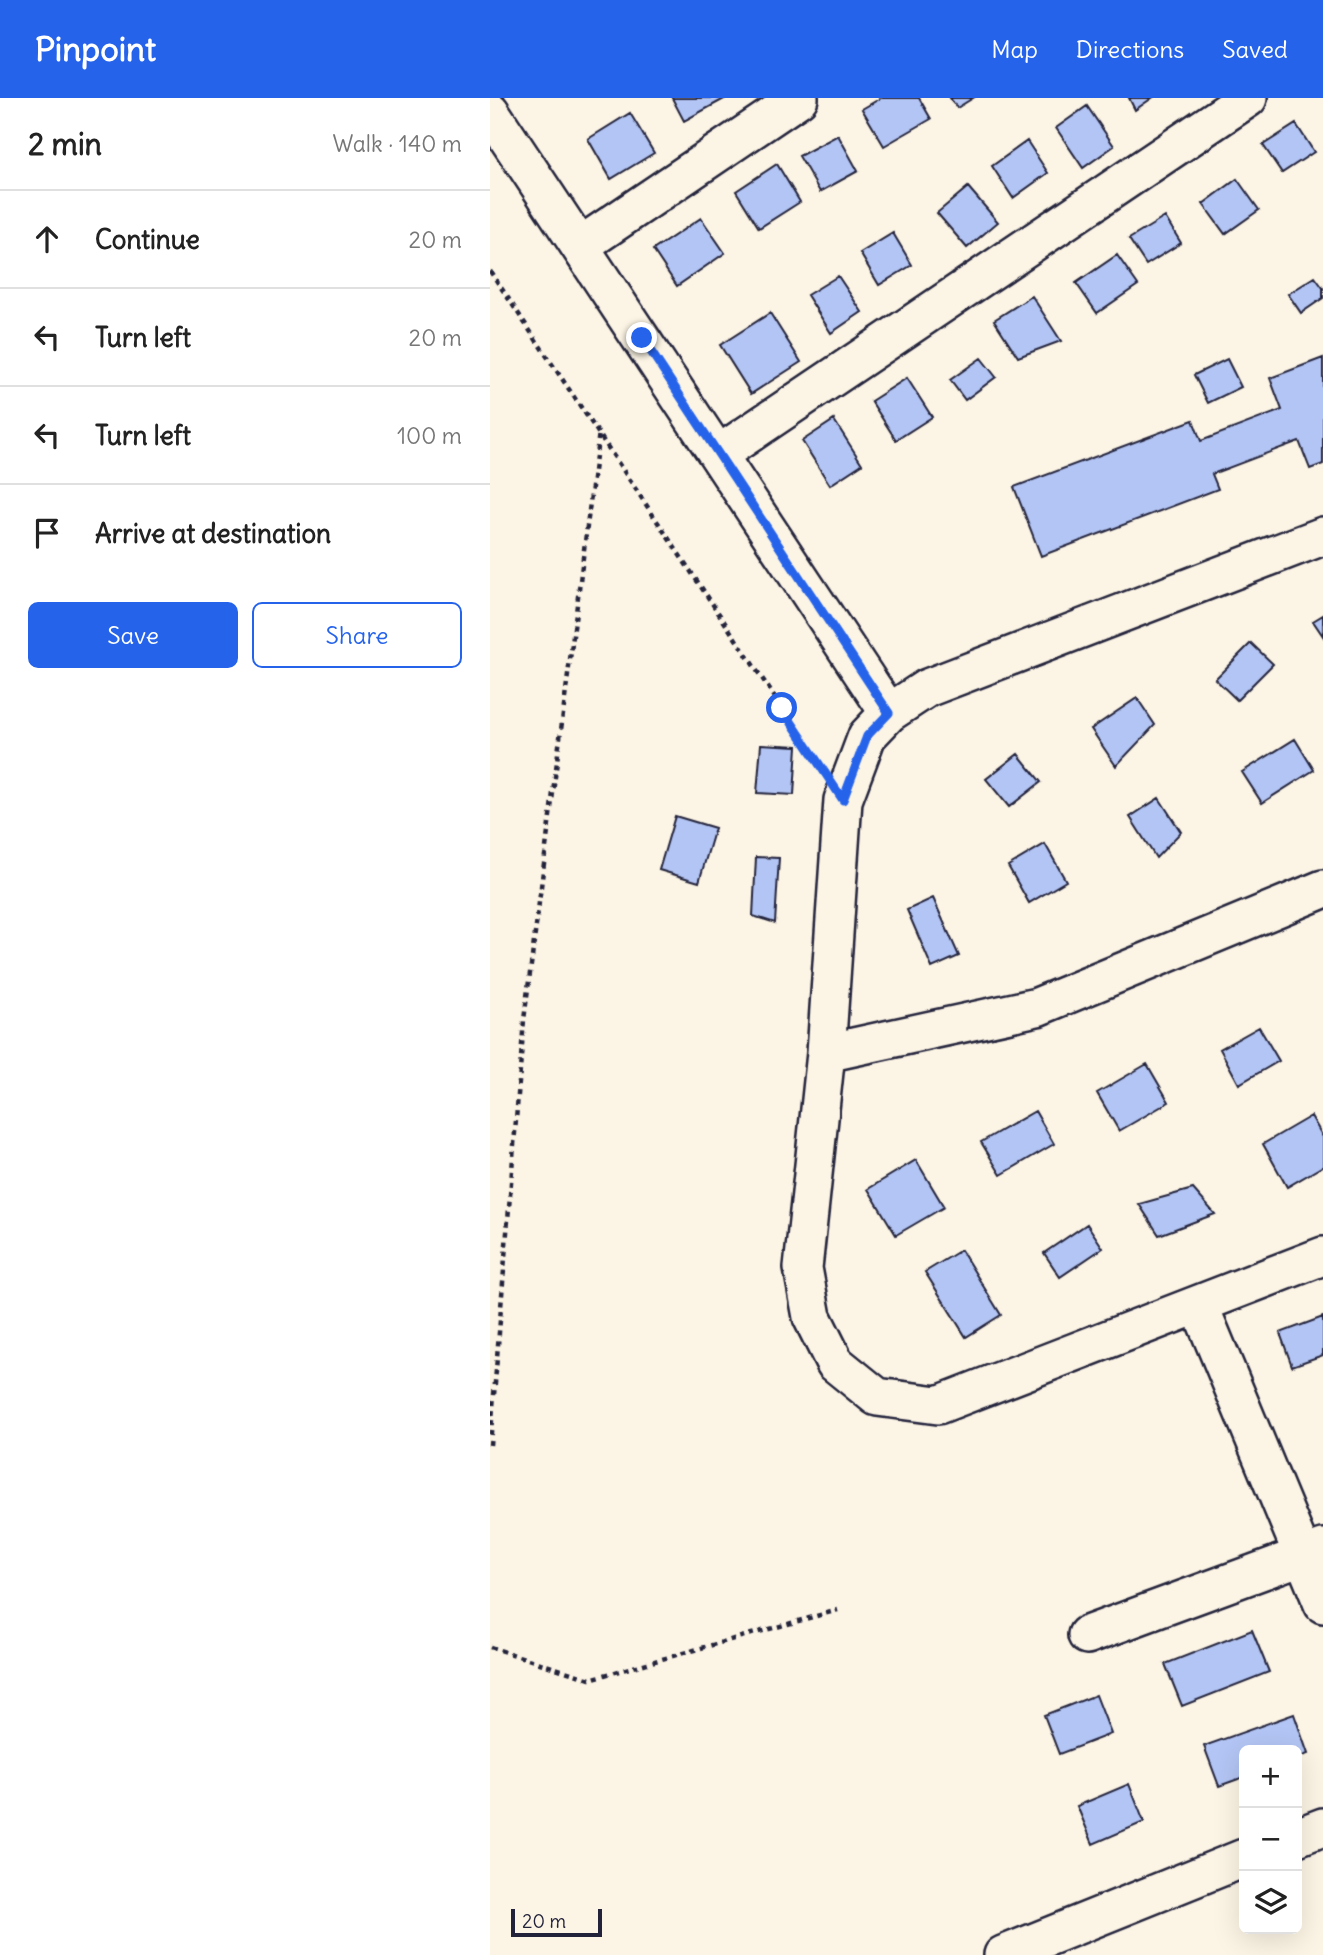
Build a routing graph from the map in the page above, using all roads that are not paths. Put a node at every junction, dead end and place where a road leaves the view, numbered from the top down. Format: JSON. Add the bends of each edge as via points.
{"nodes":[{"id":1,"x":799,"y":98,"type":"edge"},
{"id":2,"x":1248,"y":98,"type":"edge"},
{"id":3,"x":490,"y":111,"type":"edge"},
{"id":4,"x":580,"y":246,"type":"junction"},
{"id":5,"x":719,"y":454,"type":"junction"},
{"id":6,"x":1323,"y":536,"type":"edge"},
{"id":7,"x":889,"y":713,"type":"junction"},
{"id":8,"x":1323,"y":889,"type":"edge"},
{"id":9,"x":826,"y":1053,"type":"junction"},
{"id":10,"x":1323,"y":1256,"type":"edge"},
{"id":11,"x":1199,"y":1305,"type":"junction"},
{"id":12,"x":1313,"y":1552,"type":"edge"},
{"id":13,"x":1323,"y":1604,"type":"edge"},
{"id":14,"x":1087,"y":1635,"type":"dead end"},
{"id":15,"x":1323,"y":1827,"type":"edge"},
{"id":16,"x":1302,"y":1835,"type":"edge"},
{"id":17,"x":1239,"y":1860,"type":"edge"},
{"id":18,"x":1003,"y":1955,"type":"edge"}],
"edges":[{"from":1,"to":4,"type":"street"},
{"from":2,"to":5,"type":"street"},
{"from":3,"to":4,"type":"street"},
{"from":4,"to":5,"type":"street"},
{"from":5,"to":7,"type":"street"},
{"from":6,"to":7,"type":"street","via":[[927,688]]},
{"from":7,"to":9,"type":"street","via":[[867,736],[843,800]]},
{"from":8,"to":9,"type":"street","via":[[1037,1007]]},
{"from":9,"to":11,"type":"street","via":[[803,1268],[813,1317],[835,1363],[877,1396],[938,1405]]},
{"from":10,"to":11,"type":"street"},
{"from":11,"to":12,"type":"street"},
{"from":12,"to":13,"type":"street"},
{"from":12,"to":14,"type":"street"},
{"from":15,"to":16,"type":"street"},
{"from":17,"to":18,"type":"street"}]}
